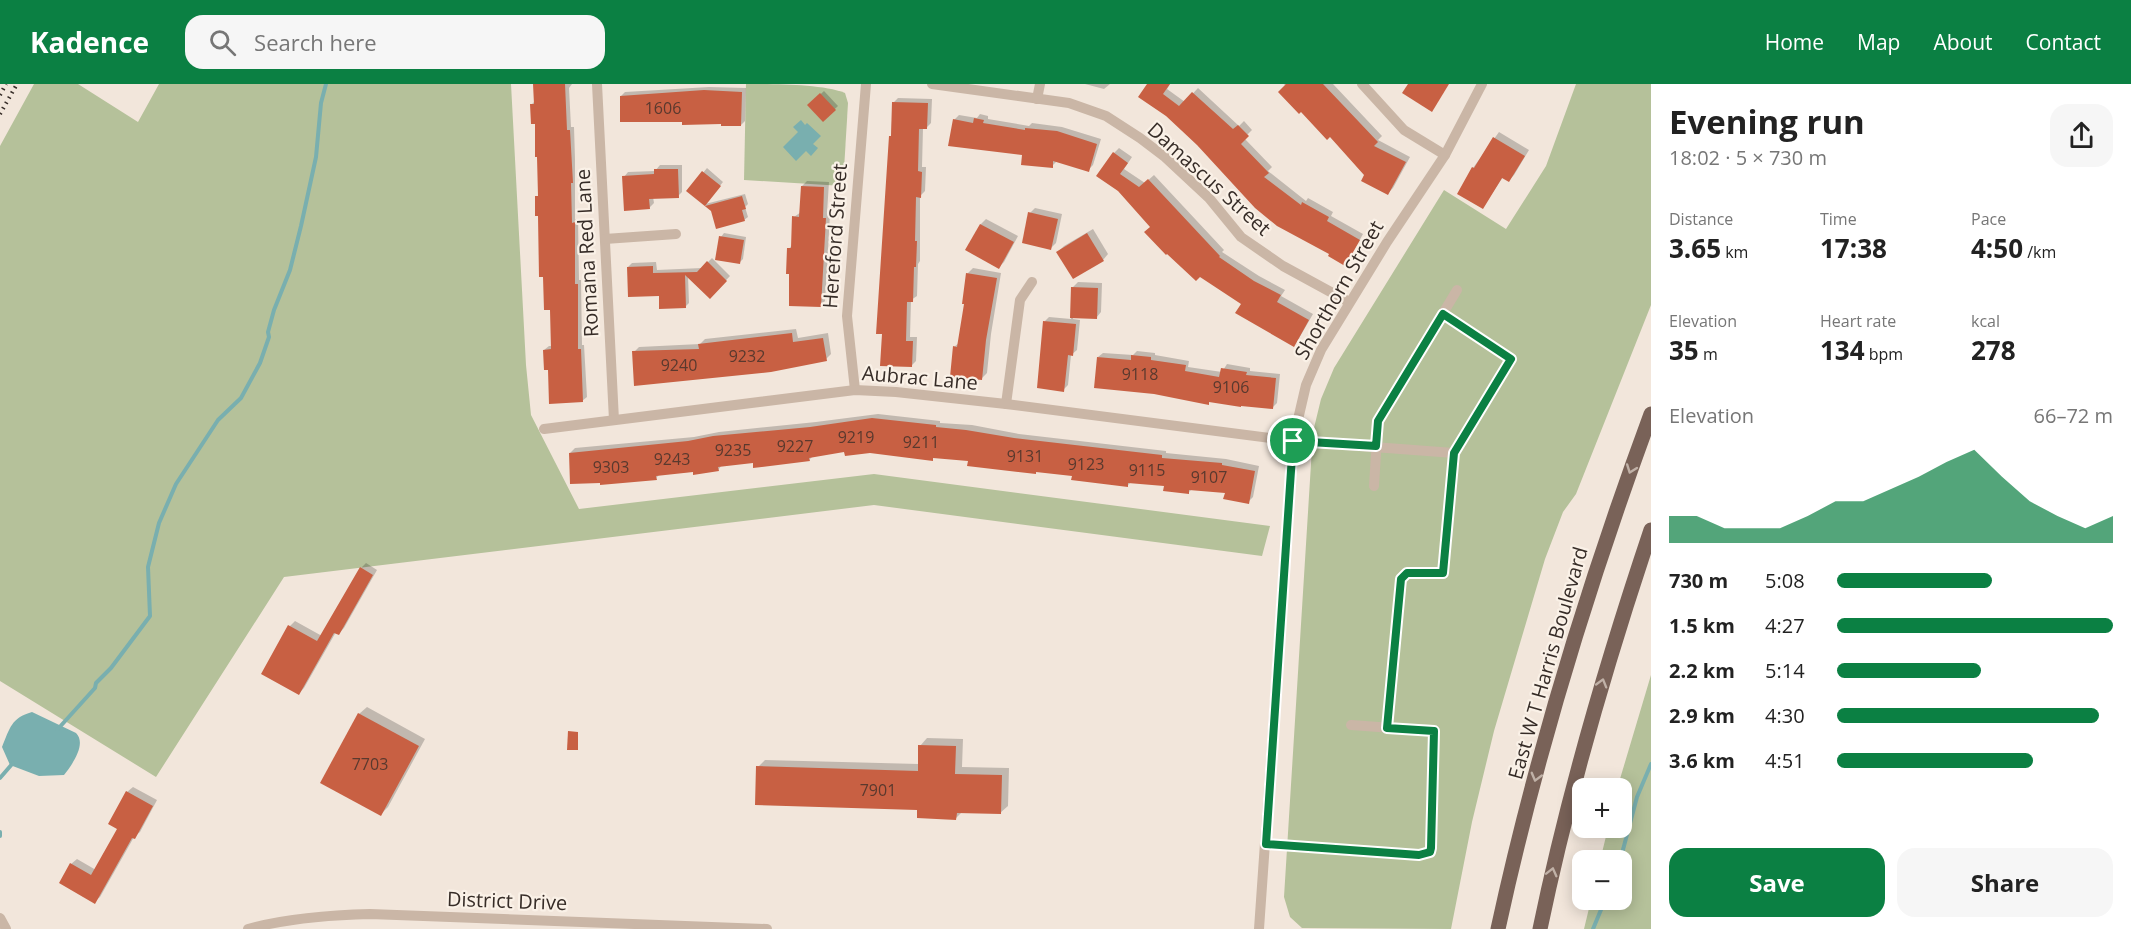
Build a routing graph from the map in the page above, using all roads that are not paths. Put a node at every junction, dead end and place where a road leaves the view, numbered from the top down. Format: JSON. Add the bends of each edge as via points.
{"nodes":[{"id":1,"x":597,"y":84,"type":"edge"},
{"id":2,"x":866,"y":84,"type":"edge"},
{"id":3,"x":932,"y":84,"type":"edge"},
{"id":4,"x":1040,"y":84,"type":"edge"},
{"id":5,"x":1362,"y":84,"type":"edge"},
{"id":6,"x":1482,"y":84,"type":"edge"},
{"id":7,"x":1037,"y":99,"type":"junction"},
{"id":8,"x":1445,"y":155,"type":"junction"},
{"id":9,"x":676,"y":234,"type":"dead end"},
{"id":10,"x":605,"y":239,"type":"junction"},
{"id":11,"x":1032,"y":282,"type":"dead end"},
{"id":12,"x":1457,"y":291,"type":"dead end"},
{"id":13,"x":1349,"y":302,"type":"junction"},
{"id":14,"x":1443,"y":314,"type":"junction"},
{"id":15,"x":855,"y":390,"type":"junction"},
{"id":16,"x":1006,"y":404,"type":"junction"},
{"id":17,"x":1651,"y":414,"type":"edge"},
{"id":18,"x":614,"y":420,"type":"junction"},
{"id":19,"x":544,"y":429,"type":"dead end"},
{"id":20,"x":1293,"y":441,"type":"junction"},
{"id":21,"x":1376,"y":446,"type":"junction"},
{"id":22,"x":1454,"y":453,"type":"junction"},
{"id":23,"x":1374,"y":486,"type":"dead end"},
{"id":24,"x":1651,"y":530,"type":"edge"},
{"id":25,"x":1350,"y":725,"type":"dead end"},
{"id":26,"x":1387,"y":728,"type":"junction"},
{"id":27,"x":1266,"y":844,"type":"junction"},
{"id":28,"x":0,"y":918,"type":"edge"},
{"id":29,"x":6,"y":929,"type":"edge"},
{"id":30,"x":248,"y":929,"type":"edge"},
{"id":31,"x":766,"y":929,"type":"edge"},
{"id":32,"x":1259,"y":929,"type":"edge"},
{"id":33,"x":1498,"y":929,"type":"edge"},
{"id":34,"x":1540,"y":929,"type":"edge"}],
"edges":[{"from":1,"to":10,"type":"street","name":"Romana Red Lane"},
{"from":2,"to":15,"type":"street","name":"Hereford Street","via":[[847,316]]},
{"from":3,"to":7,"type":"street","name":"Damascus Street"},
{"from":4,"to":7,"type":"street"},
{"from":5,"to":8,"type":"street","via":[[1404,130]]},
{"from":6,"to":8,"type":"street","name":"Shorthorn Street"},
{"from":7,"to":13,"type":"street","name":"Damascus Street","via":[[1070,104],[1106,116],[1140,138],[1209,198],[1241,237],[1283,266]]},
{"from":8,"to":13,"type":"street","name":"Shorthorn Street"},
{"from":9,"to":10,"type":"street"},
{"from":10,"to":18,"type":"street","name":"Romana Red Lane"},
{"from":11,"to":16,"type":"street","via":[[1020,300]]},
{"from":12,"to":14,"type":"street"},
{"from":13,"to":20,"type":"street","name":"Shorthorn Street","via":[[1306,385]]},
{"from":14,"to":21,"type":"street","via":[[1378,421]]},
{"from":14,"to":22,"type":"street","via":[[1511,359]]},
{"from":15,"to":16,"type":"street","name":"Aubrac Lane"},
{"from":15,"to":18,"type":"street","name":"Aubrac Lane"},
{"from":16,"to":20,"type":"street","name":"Aubrac Lane"},
{"from":17,"to":33,"type":"main road","name":"East W T Harris Boulevard","one_way":true,"via":[[1607,538],[1551,720]]},
{"from":18,"to":19,"type":"street","name":"Aubrac Lane"},
{"from":20,"to":21,"type":"street","name":"Aubrac Lane"},
{"from":20,"to":27,"type":"street","name":"Shorthorn Street"},
{"from":21,"to":22,"type":"street","name":"Aubrac Lane"},
{"from":21,"to":23,"type":"street"},
{"from":22,"to":26,"type":"street","via":[[1443,573],[1407,573],[1401,579]]},
{"from":34,"to":24,"type":"main road","one_way":true,"via":[[1586,743]]},
{"from":25,"to":26,"type":"street"},
{"from":26,"to":27,"type":"street","via":[[1434,731],[1430,852],[1419,855]]},
{"from":27,"to":32,"type":"street","name":"Shorthorn Street"},
{"from":28,"to":29,"type":"street"},
{"from":30,"to":31,"type":"street","name":"District Drive","via":[[325,915],[370,914]]}]}
